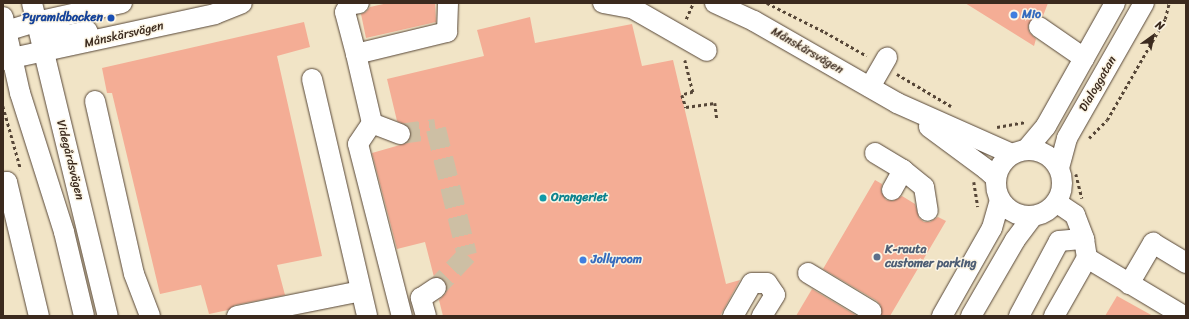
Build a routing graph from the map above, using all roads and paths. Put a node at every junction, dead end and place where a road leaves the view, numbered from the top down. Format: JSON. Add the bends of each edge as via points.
{"nodes":[{"id":1,"x":122,"y":3,"type":"edge"},
{"id":2,"x":220,"y":3,"type":"edge"},
{"id":3,"x":242,"y":3,"type":"edge"},
{"id":4,"x":359,"y":3,"type":"edge"},
{"id":5,"x":448,"y":3,"type":"edge"},
{"id":6,"x":603,"y":3,"type":"edge"},
{"id":7,"x":715,"y":3,"type":"edge"},
{"id":8,"x":1115,"y":3,"type":"edge"},
{"id":9,"x":1144,"y":3,"type":"edge"},
{"id":10,"x":1169,"y":3,"type":"edge"},
{"id":11,"x":34,"y":12,"type":"edge"},
{"id":12,"x":4,"y":26,"type":"edge"},
{"id":13,"x":1039,"y":27,"type":"dead end"},
{"id":14,"x":707,"y":51,"type":"dead end"},
{"id":15,"x":43,"y":53,"type":"junction"},
{"id":16,"x":356,"y":54,"type":"junction"},
{"id":17,"x":887,"y":57,"type":"dead end"},
{"id":18,"x":1084,"y":58,"type":"junction"},
{"id":19,"x":7,"y":60,"type":"edge"},
{"id":20,"x":312,"y":79,"type":"dead end"},
{"id":21,"x":870,"y":88,"type":"junction"},
{"id":22,"x":692,"y":92,"type":"dead end"},
{"id":23,"x":95,"y":101,"type":"dead end"},
{"id":24,"x":897,"y":103,"type":"junction"},
{"id":25,"x":717,"y":119,"type":"dead end"},
{"id":26,"x":372,"y":123,"type":"junction"},
{"id":27,"x":400,"y":134,"type":"tunnel mouth"},
{"id":28,"x":1086,"y":141,"type":"dead end"},
{"id":29,"x":1019,"y":152,"type":"junction"},
{"id":30,"x":875,"y":153,"type":"dead end"},
{"id":31,"x":1058,"y":168,"type":"junction"},
{"id":32,"x":903,"y":170,"type":"junction"},
{"id":33,"x":996,"y":178,"type":"junction"},
{"id":34,"x":3,"y":183,"type":"edge"},
{"id":35,"x":892,"y":190,"type":"dead end"},
{"id":36,"x":1000,"y":200,"type":"junction"},
{"id":37,"x":1056,"y":202,"type":"junction"},
{"id":38,"x":928,"y":211,"type":"dead end"},
{"id":39,"x":1033,"y":216,"type":"junction"},
{"id":40,"x":1084,"y":239,"type":"junction"},
{"id":41,"x":1087,"y":258,"type":"junction"},
{"id":42,"x":1186,"y":263,"type":"edge"},
{"id":43,"x":808,"y":273,"type":"dead end"},
{"id":44,"x":1129,"y":284,"type":"junction"},
{"id":45,"x":436,"y":288,"type":"tunnel mouth"},
{"id":46,"x":361,"y":291,"type":"junction"},
{"id":47,"x":871,"y":311,"type":"dead end"},
{"id":48,"x":39,"y":316,"type":"edge"},
{"id":49,"x":84,"y":316,"type":"edge"},
{"id":50,"x":108,"y":316,"type":"edge"},
{"id":51,"x":150,"y":316,"type":"edge"},
{"id":52,"x":237,"y":316,"type":"edge"},
{"id":53,"x":367,"y":316,"type":"edge"},
{"id":54,"x":402,"y":316,"type":"edge"},
{"id":55,"x":426,"y":316,"type":"edge"},
{"id":56,"x":733,"y":316,"type":"edge"},
{"id":57,"x":762,"y":316,"type":"edge"},
{"id":58,"x":942,"y":316,"type":"edge"},
{"id":59,"x":971,"y":316,"type":"edge"},
{"id":60,"x":1019,"y":316,"type":"edge"},
{"id":61,"x":1054,"y":316,"type":"edge"},
{"id":62,"x":1184,"y":316,"type":"edge"}],
"edges":[{"from":1,"to":11,"type":"street"},
{"from":2,"to":11,"type":"street","name":"Månskärsvägen","via":[[69,35],[48,29]]},
{"from":3,"to":15,"type":"street","name":"Månskärsvägen","via":[[215,14]]},
{"from":4,"to":16,"type":"street","via":[[349,5],[345,12]]},
{"from":5,"to":16,"type":"street","via":[[447,32]]},
{"from":6,"to":14,"type":"street","via":[[632,8]]},
{"from":7,"to":21,"type":"street","name":"Månskärsvägen","via":[[754,20]]},
{"from":8,"to":18,"type":"street","name":"Dialoggatan"},
{"from":9,"to":31,"type":"street","name":"Dialoggatan","via":[[1067,138]]},
{"from":10,"to":28,"type":"path","via":[[1165,19],[1107,120]]},
{"from":11,"to":12,"type":"street"},
{"from":11,"to":15,"type":"street","name":"Videgårdsvägen"},
{"from":12,"to":19,"type":"street","name":"Videgårdsvägen"},
{"from":13,"to":18,"type":"street"},
{"from":15,"to":19,"type":"street","name":"Månskärsvägen"},
{"from":15,"to":50,"type":"street","name":"Videgårdsvägen"},
{"from":16,"to":26,"type":"street"},
{"from":17,"to":21,"type":"street"},
{"from":18,"to":29,"type":"street","name":"Dialoggatan","via":[[1046,126]]},
{"from":19,"to":49,"type":"street","name":"Videgårdsvägen","via":[[64,232]]},
{"from":20,"to":46,"type":"street"},
{"from":21,"to":24,"type":"street","name":"Månskärsvägen"},
{"from":22,"to":25,"type":"path","via":[[682,95],[686,107],[715,103]]},
{"from":23,"to":51,"type":"street","via":[[134,274]]},
{"from":24,"to":29,"type":"street","name":"Månskärsvägen"},
{"from":24,"to":33,"type":"street","name":"Månskärsvägen"},
{"from":26,"to":27,"type":"street"},
{"from":26,"to":54,"type":"street","via":[[358,144]]},
{"from":29,"to":31,"type":"street","via":[[1042,152],[1054,161]]},
{"from":29,"to":33,"type":"street","via":[[1002,165]]},
{"from":30,"to":32,"type":"street"},
{"from":31,"to":37,"type":"street","via":[[1062,185]]},
{"from":32,"to":35,"type":"street"},
{"from":32,"to":38,"type":"street","via":[[924,187]]},
{"from":33,"to":36,"type":"street"},
{"from":34,"to":48,"type":"street","via":[[7,182]]},
{"from":36,"to":39,"type":"street","via":[[1008,209],[1020,215]]},
{"from":36,"to":58,"type":"street","via":[[992,228]]},
{"from":37,"to":39,"type":"street","via":[[1046,212]]},
{"from":37,"to":40,"type":"street","via":[[1075,215]]},
{"from":39,"to":59,"type":"street","via":[[1015,240]]},
{"from":40,"to":41,"type":"street"},
{"from":40,"to":60,"type":"street","via":[[1059,241]]},
{"from":41,"to":44,"type":"street"},
{"from":41,"to":61,"type":"street"},
{"from":42,"to":44,"type":"street","via":[[1153,243]]},
{"from":43,"to":47,"type":"street"},
{"from":44,"to":62,"type":"street"},
{"from":45,"to":55,"type":"street","via":[[421,298]]},
{"from":46,"to":52,"type":"street"},
{"from":46,"to":53,"type":"street"},
{"from":56,"to":57,"type":"street","via":[[752,283],[767,283],[775,295]]}]}
